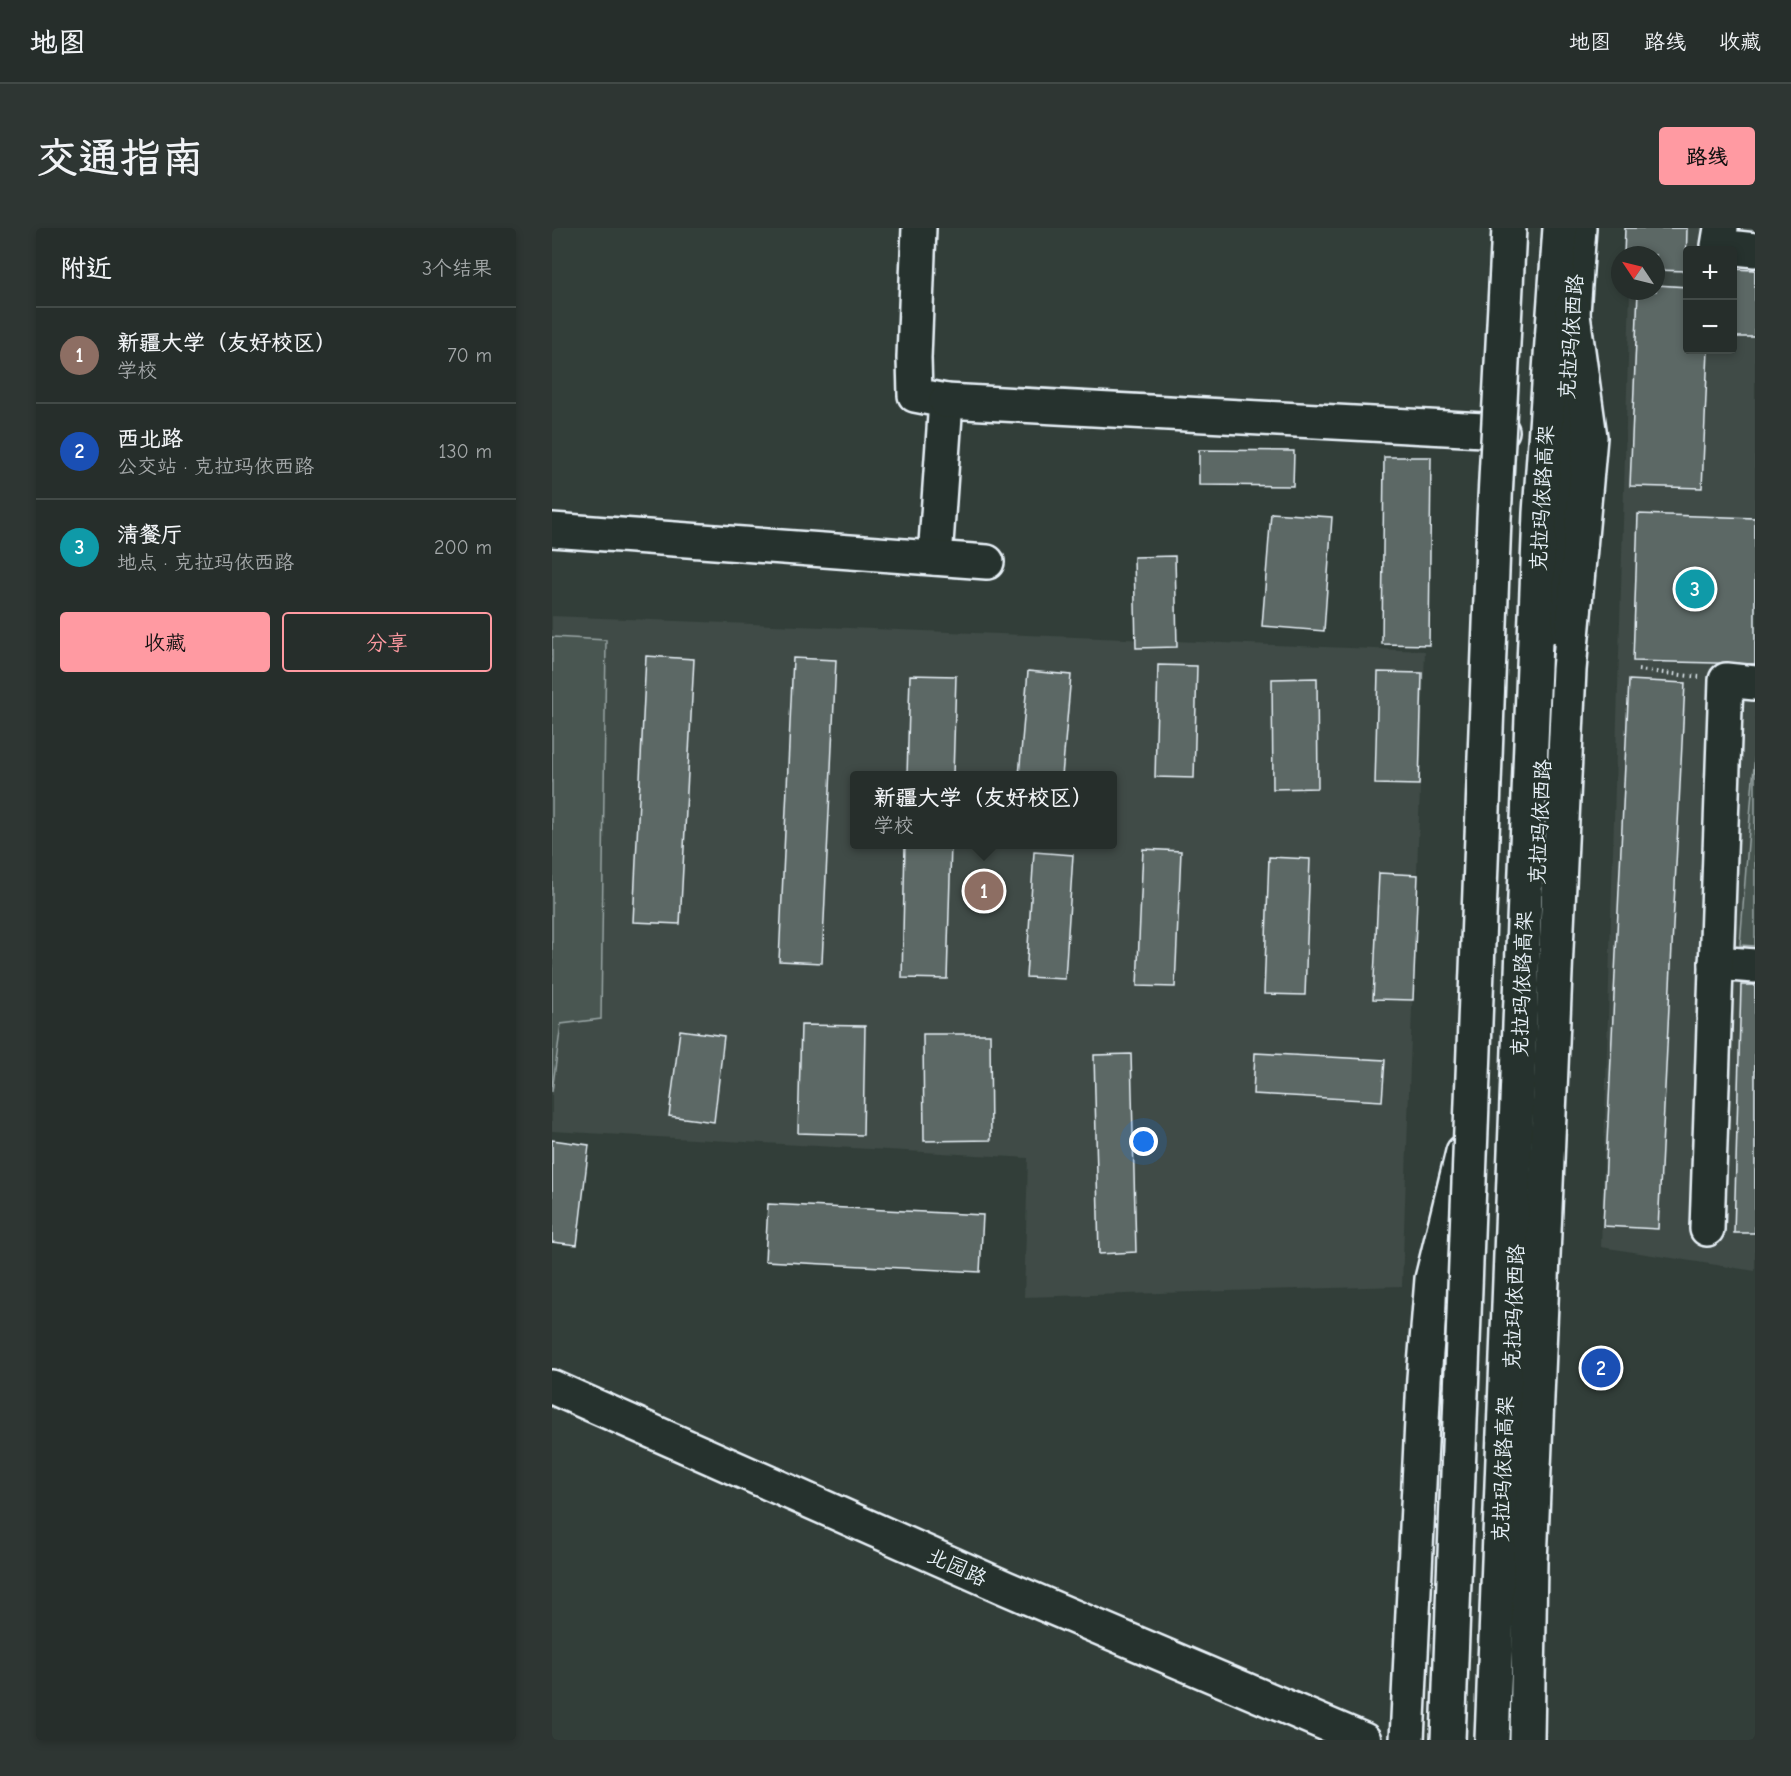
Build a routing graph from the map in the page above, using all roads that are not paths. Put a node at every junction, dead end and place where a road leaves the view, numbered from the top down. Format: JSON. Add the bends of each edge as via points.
{"nodes":[{"id":1,"x":919,"y":228,"type":"edge"},
{"id":2,"x":1507,"y":228,"type":"edge"},
{"id":3,"x":1560,"y":228,"type":"edge"},
{"id":4,"x":1579,"y":228,"type":"edge"},
{"id":5,"x":1721,"y":228,"type":"edge"},
{"id":6,"x":1755,"y":249,"type":"edge"},
{"id":7,"x":1572,"y":308,"type":"junction"},
{"id":8,"x":946,"y":401,"type":"junction"},
{"id":9,"x":1502,"y":431,"type":"junction"},
{"id":10,"x":552,"y":530,"type":"edge"},
{"id":11,"x":935,"y":558,"type":"junction"},
{"id":12,"x":987,"y":562,"type":"dead end"},
{"id":13,"x":1741,"y":681,"type":"edge"},
{"id":14,"x":1716,"y":963,"type":"junction"},
{"id":15,"x":1755,"y":966,"type":"edge"},
{"id":16,"x":1468,"y":1128,"type":"junction"},
{"id":17,"x":1707,"y":1229,"type":"dead end"},
{"id":18,"x":552,"y":1387,"type":"edge"},
{"id":19,"x":1364,"y":1740,"type":"edge"},
{"id":20,"x":1407,"y":1740,"type":"edge"},
{"id":21,"x":1446,"y":1740,"type":"edge"},
{"id":22,"x":1492,"y":1740,"type":"edge"},
{"id":23,"x":1501,"y":1740,"type":"edge"},
{"id":24,"x":1527,"y":1740,"type":"edge"}],
"edges":[{"from":1,"to":8,"type":"main road","via":[[915,395]]},
{"from":2,"to":9,"type":"main road"},
{"from":2,"to":21,"type":"main road","bridge":true},
{"from":3,"to":22,"type":"main road","name":"克拉玛依路高架","via":[[1540,513]]},
{"from":4,"to":7,"type":"main road","name":"克拉玛依西路"},
{"from":5,"to":6,"type":"main road","via":[[1718,246]]},
{"from":7,"to":23,"type":"main road","name":"克拉玛依西路","via":[[1514,1275]]},
{"from":7,"to":24,"type":"main road","via":[[1590,437],[1569,670],[1530,1562]]},
{"from":8,"to":9,"type":"main road"},
{"from":8,"to":11,"type":"main road"},
{"from":9,"to":16,"type":"main road","via":[[1500,543]]},
{"from":10,"to":11,"type":"main road"},
{"from":11,"to":12,"type":"main road"},
{"from":13,"to":14,"type":"main road"},
{"from":14,"to":15,"type":"main road"},
{"from":14,"to":17,"type":"main road"},
{"from":16,"to":20,"type":"main road","via":[[1432,1280]]},
{"from":16,"to":21,"type":"main road"},
{"from":18,"to":19,"type":"main road","name":"北园路","via":[[1006,1588]]}]}
